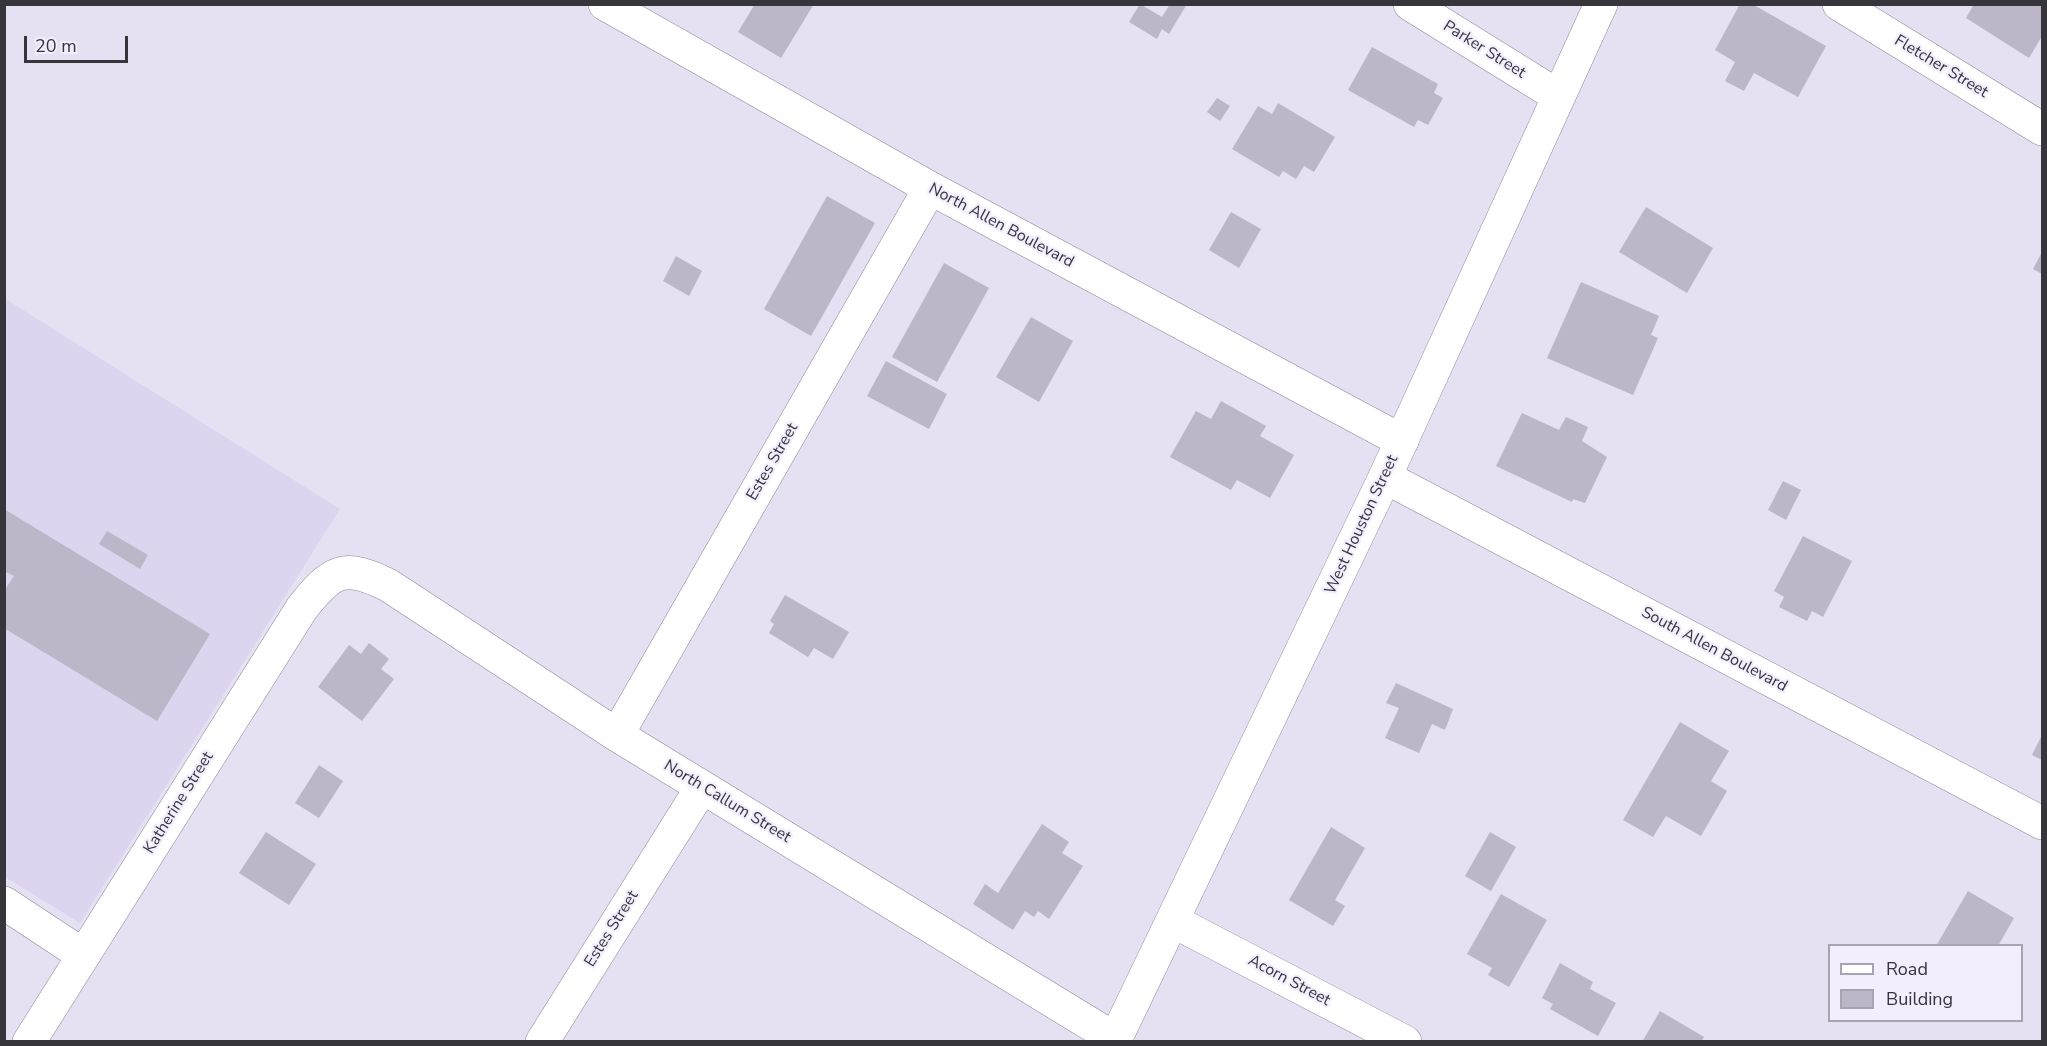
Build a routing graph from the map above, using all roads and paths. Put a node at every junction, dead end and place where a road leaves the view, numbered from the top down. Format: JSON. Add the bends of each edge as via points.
{"nodes":[{"id":1,"x":605,"y":4,"type":"edge"},
{"id":2,"x":1410,"y":4,"type":"edge"},
{"id":3,"x":1601,"y":4,"type":"edge"},
{"id":4,"x":1839,"y":4,"type":"edge"},
{"id":5,"x":1558,"y":96,"type":"junction"},
{"id":6,"x":2043,"y":129,"type":"edge"},
{"id":7,"x":930,"y":188,"type":"junction"},
{"id":8,"x":1402,"y":441,"type":"junction"},
{"id":9,"x":1385,"y":477,"type":"junction"},
{"id":10,"x":339,"y":574,"type":"joint"},
{"id":11,"x":616,"y":735,"type":"junction"},
{"id":12,"x":702,"y":787,"type":"junction"},
{"id":13,"x":2043,"y":823,"type":"edge"},
{"id":14,"x":4,"y":903,"type":"edge"},
{"id":15,"x":1173,"y":921,"type":"junction"},
{"id":16,"x":83,"y":955,"type":"junction"},
{"id":17,"x":1115,"y":1040,"type":"edge"},
{"id":18,"x":28,"y":1041,"type":"edge"},
{"id":19,"x":542,"y":1041,"type":"edge"},
{"id":20,"x":1405,"y":1041,"type":"edge"}],
"edges":[{"from":1,"to":7,"type":"street","name":"North Allen Boulevard"},
{"from":2,"to":5,"type":"street","name":"Parker Street"},
{"from":3,"to":5,"type":"street","name":"West Houston Street"},
{"from":4,"to":6,"type":"street","name":"Fletcher Street"},
{"from":5,"to":8,"type":"street","name":"West Houston Street"},
{"from":7,"to":8,"type":"street","name":"North Allen Boulevard"},
{"from":7,"to":11,"type":"street","name":"Estes Street"},
{"from":8,"to":9,"type":"street","name":"West Houston Street"},
{"from":9,"to":13,"type":"street","name":"South Allen Boulevard"},
{"from":9,"to":15,"type":"street","name":"West Houston Street"},
{"from":10,"to":11,"type":"street","name":"North Callum Street","via":[[365,573],[388,585]]},
{"from":10,"to":16,"type":"street","name":"Katherine Street","via":[[318,588],[302,608]]},
{"from":11,"to":12,"type":"street","name":"North Callum Street"},
{"from":12,"to":17,"type":"street","name":"North Callum Street"},
{"from":12,"to":19,"type":"street","name":"Estes Street"},
{"from":14,"to":16,"type":"street"},
{"from":15,"to":17,"type":"street","name":"West Houston Street"},
{"from":15,"to":20,"type":"street","name":"Acorn Street"},
{"from":16,"to":18,"type":"street","name":"Katherine Street"}]}
